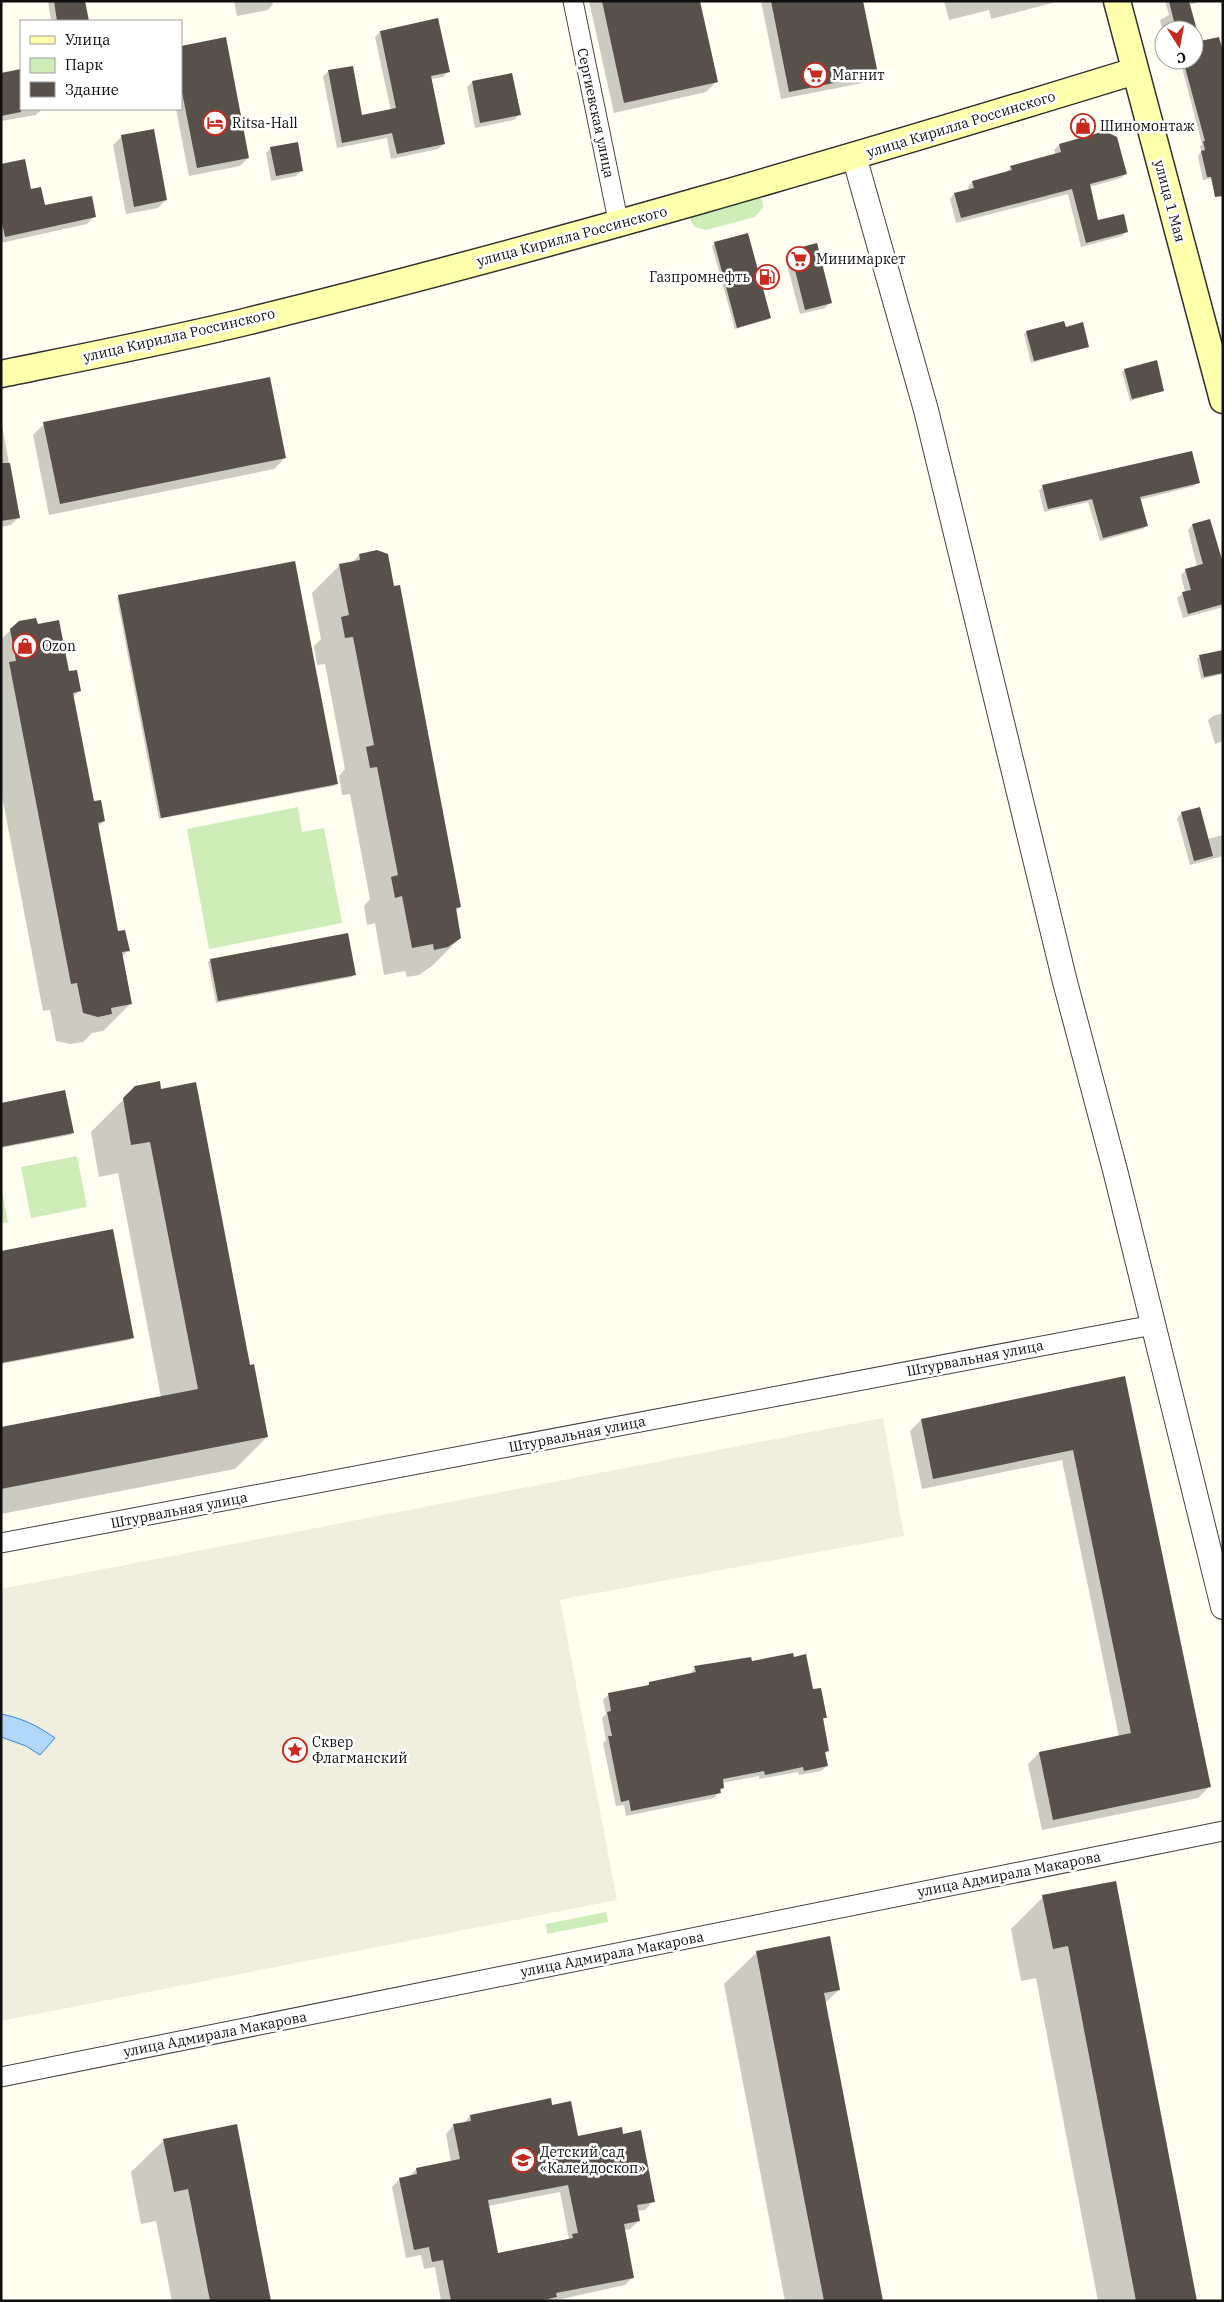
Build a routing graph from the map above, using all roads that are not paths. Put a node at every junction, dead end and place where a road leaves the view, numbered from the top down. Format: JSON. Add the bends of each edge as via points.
{"nodes":[{"id":1,"x":573,"y":1,"type":"edge"},
{"id":2,"x":1118,"y":1,"type":"edge"},
{"id":3,"x":1136,"y":71,"type":"junction"},
{"id":4,"x":854,"y":156,"type":"junction"},
{"id":5,"x":619,"y":225,"type":"junction"},
{"id":6,"x":1,"y":374,"type":"edge"},
{"id":7,"x":1223,"y":400,"type":"edge"},
{"id":8,"x":1153,"y":1325,"type":"junction"},
{"id":9,"x":1,"y":1543,"type":"edge"},
{"id":10,"x":1223,"y":1607,"type":"edge"},
{"id":11,"x":1223,"y":1831,"type":"edge"},
{"id":12,"x":1,"y":2077,"type":"edge"}],
"edges":[{"from":1,"to":5,"type":"street","name":"Сергиевская улица"},
{"from":2,"to":3,"type":"main road","name":"улица 1 Мая"},
{"from":3,"to":4,"type":"main road","name":"улица Кирилла Россинского"},
{"from":3,"to":7,"type":"main road","name":"улица 1 Мая"},
{"from":4,"to":5,"type":"main road","name":"улица Кирилла Россинского"},
{"from":4,"to":8,"type":"street","via":[[926,410]]},
{"from":5,"to":6,"type":"main road","name":"улица Кирилла Россинского","via":[[248,322]]},
{"from":8,"to":9,"type":"street","name":"Штурвальная улица"},
{"from":8,"to":10,"type":"street"},
{"from":11,"to":12,"type":"street","name":"улица Адмирала Макарова"}]}
